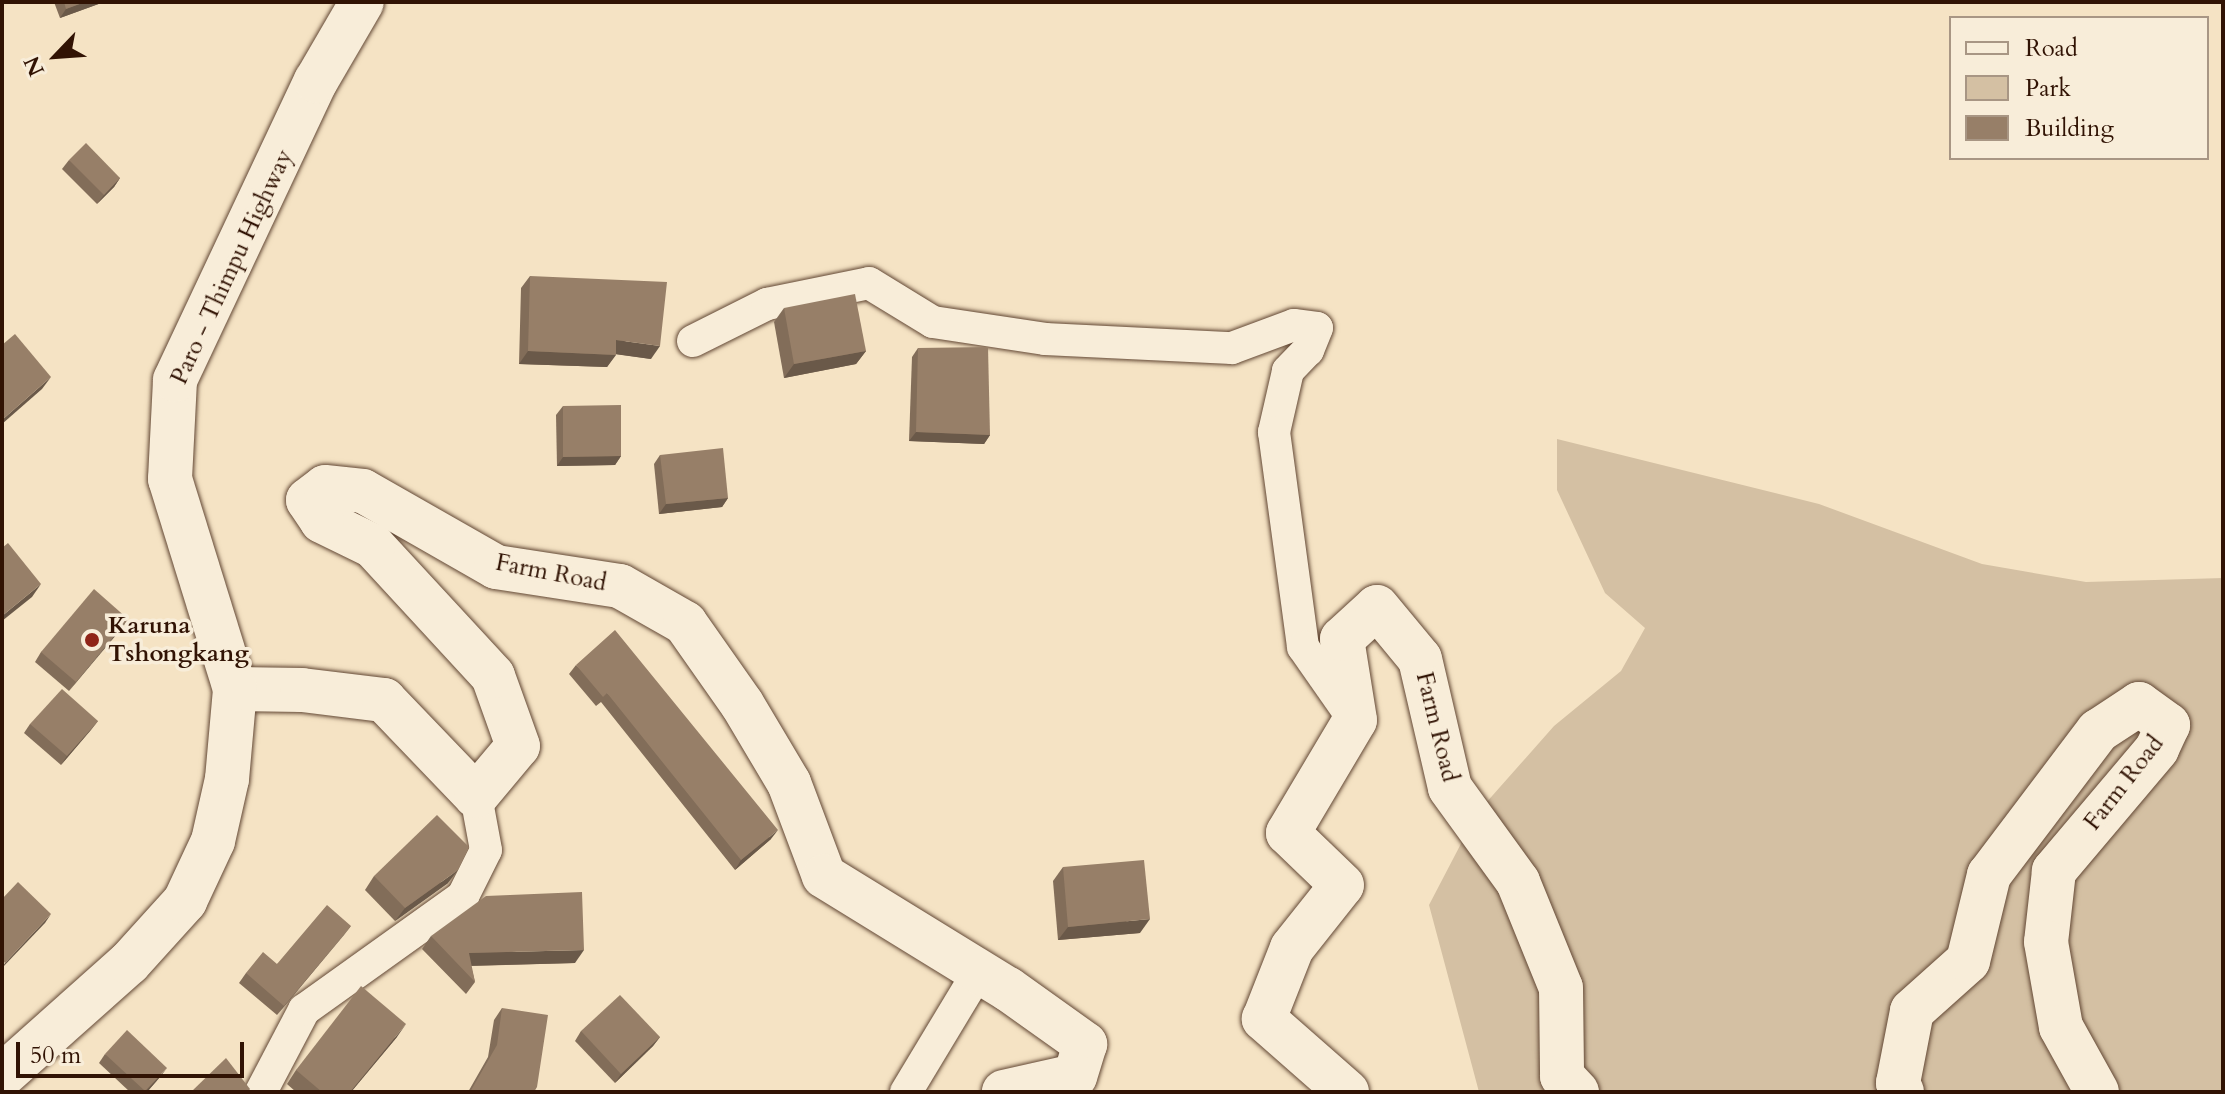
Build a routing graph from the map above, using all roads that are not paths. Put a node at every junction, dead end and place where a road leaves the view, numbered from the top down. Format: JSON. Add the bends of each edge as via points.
{"nodes":[{"id":1,"x":362,"y":2,"type":"edge"},
{"id":2,"x":693,"y":341,"type":"dead end"},
{"id":3,"x":235,"y":689,"type":"junction"},
{"id":4,"x":1355,"y":720,"type":"junction"},
{"id":5,"x":476,"y":796,"type":"junction"},
{"id":6,"x":979,"y":971,"type":"junction"},
{"id":7,"x":2,"y":1076,"type":"edge"},
{"id":8,"x":261,"y":1092,"type":"edge"},
{"id":9,"x":906,"y":1092,"type":"edge"},
{"id":10,"x":1004,"y":1092,"type":"edge"},
{"id":11,"x":1347,"y":1092,"type":"edge"},
{"id":12,"x":1577,"y":1092,"type":"edge"},
{"id":13,"x":1902,"y":1092,"type":"edge"},
{"id":14,"x":2097,"y":1092,"type":"edge"}],
"edges":[{"from":1,"to":3,"type":"street","name":"Paro - Thimpu Highway","via":[[316,81],[175,380],[170,479]]},
{"from":2,"to":4,"type":"street","via":[[767,304],[869,283],[933,322],[1045,339],[1232,348],[1294,325],[1317,328],[1308,350],[1288,371],[1274,432],[1303,647]]},
{"from":3,"to":5,"type":"street","via":[[384,700]]},
{"from":3,"to":7,"type":"street","name":"Paro - Thimpu Highway","via":[[227,779],[213,841],[185,901],[129,963]]},
{"from":4,"to":11,"type":"street","via":[[1288,833],[1342,885],[1292,948],[1264,1019]]},
{"from":4,"to":12,"type":"street","name":"Farm Road","via":[[1342,639],[1377,607],[1420,659],[1450,788],[1518,882],[1561,988],[1562,1076]]},
{"from":5,"to":6,"type":"street","name":"Farm Road","via":[[518,746],[493,676],[373,546],[322,521],[308,500],[325,487],[363,491],[496,567],[620,586],[685,623],[789,783],[824,876]]},
{"from":5,"to":8,"type":"street","via":[[486,850],[463,896],[304,1010]]},
{"from":6,"to":9,"type":"street"},
{"from":6,"to":10,"type":"street","name":"Farm Road","via":[[1085,1044],[1075,1076]]},
{"from":13,"to":14,"type":"street","name":"Farm Road","via":[[1898,1083],[1912,1011],[1968,961],[1989,875],[2098,731],[2139,704],[2168,725],[2157,749],[2054,871],[2046,942],[2061,1027]]}]}
